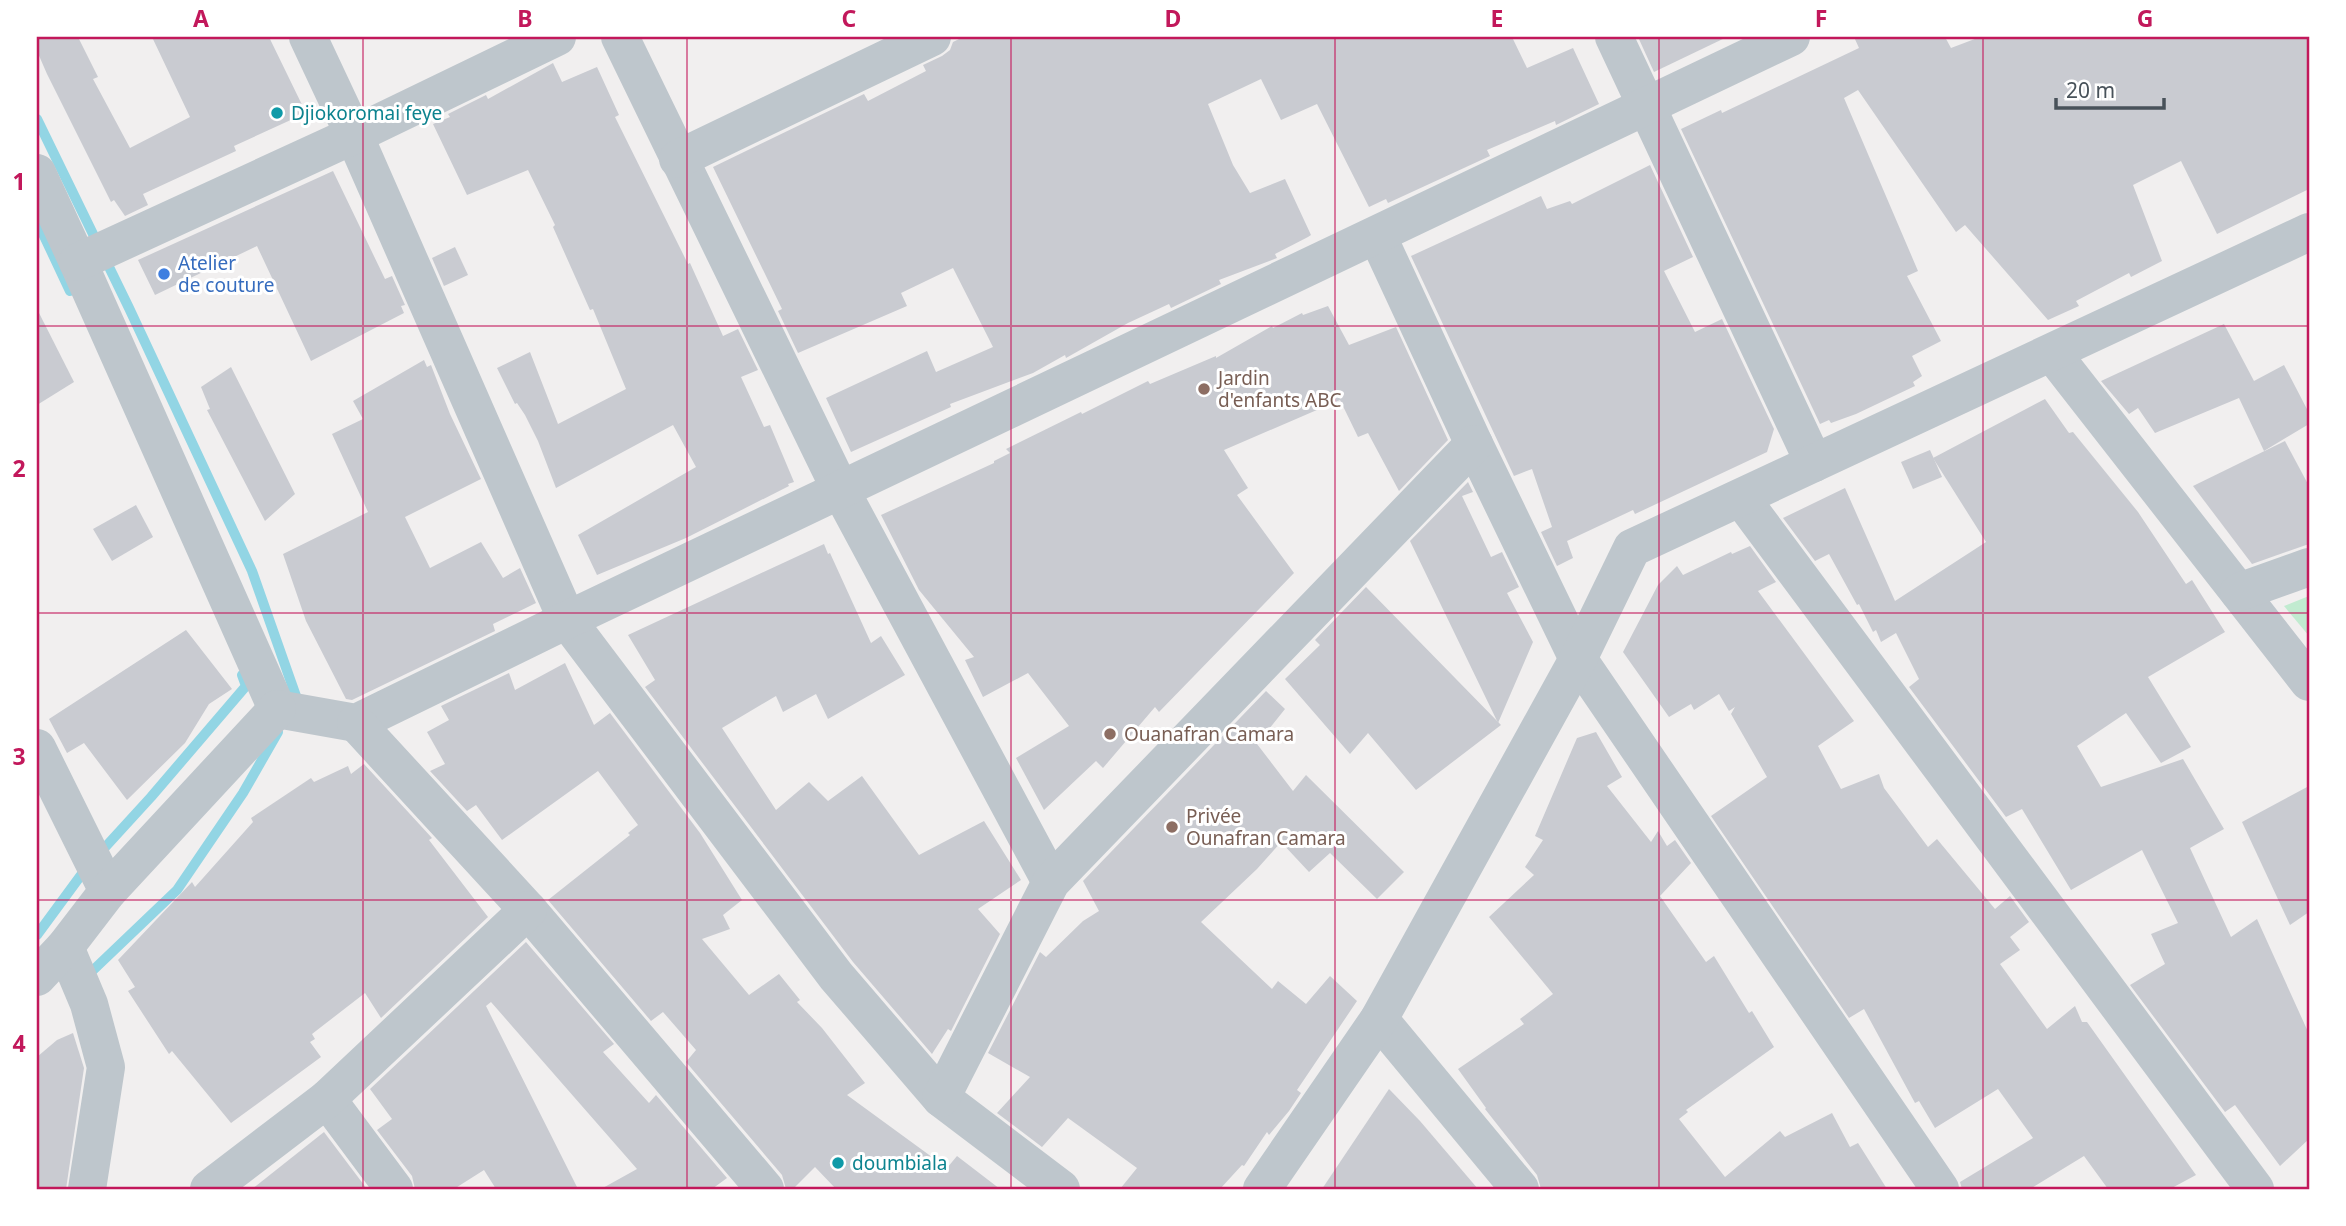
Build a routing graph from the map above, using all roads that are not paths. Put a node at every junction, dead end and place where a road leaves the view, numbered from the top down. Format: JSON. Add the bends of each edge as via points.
{"nodes":[{"id":1,"x":308,"y":37,"type":"edge"},
{"id":2,"x":557,"y":37,"type":"edge"},
{"id":3,"x":620,"y":37,"type":"edge"},
{"id":4,"x":932,"y":37,"type":"edge"},
{"id":5,"x":1614,"y":37,"type":"edge"},
{"id":6,"x":1791,"y":37,"type":"edge"},
{"id":7,"x":1647,"y":105,"type":"junction"},
{"id":8,"x":354,"y":135,"type":"junction"},
{"id":9,"x":678,"y":159,"type":"junction"},
{"id":10,"x":37,"y":173,"type":"edge"},
{"id":11,"x":2309,"y":232,"type":"edge"},
{"id":12,"x":49,"y":235,"type":"edge"},
{"id":13,"x":1377,"y":235,"type":"junction"},
{"id":14,"x":78,"y":262,"type":"junction"},
{"id":15,"x":2052,"y":353,"type":"junction"},
{"id":16,"x":1474,"y":444,"type":"junction"},
{"id":17,"x":1814,"y":463,"type":"junction"},
{"id":18,"x":841,"y":491,"type":"junction"},
{"id":19,"x":1741,"y":498,"type":"junction"},
{"id":20,"x":2309,"y":567,"type":"edge"},
{"id":21,"x":2239,"y":592,"type":"junction"},
{"id":22,"x":567,"y":620,"type":"junction"},
{"id":23,"x":1578,"y":659,"type":"junction"},
{"id":24,"x":2309,"y":682,"type":"edge"},
{"id":25,"x":277,"y":709,"type":"junction"},
{"id":26,"x":356,"y":723,"type":"junction"},
{"id":27,"x":37,"y":748,"type":"edge"},
{"id":28,"x":1051,"y":882,"type":"junction"},
{"id":29,"x":108,"y":891,"type":"junction"},
{"id":30,"x":528,"y":910,"type":"junction"},
{"id":31,"x":65,"y":947,"type":"junction"},
{"id":32,"x":37,"y":977,"type":"edge"},
{"id":33,"x":1379,"y":1019,"type":"junction"},
{"id":34,"x":941,"y":1098,"type":"junction"},
{"id":35,"x":327,"y":1100,"type":"junction"},
{"id":36,"x":1270,"y":1186,"type":"edge"},
{"id":37,"x":87,"y":1189,"type":"edge"},
{"id":38,"x":209,"y":1189,"type":"edge"},
{"id":39,"x":394,"y":1189,"type":"edge"},
{"id":40,"x":765,"y":1189,"type":"edge"},
{"id":41,"x":1061,"y":1189,"type":"edge"},
{"id":42,"x":1520,"y":1189,"type":"edge"},
{"id":43,"x":1940,"y":1189,"type":"edge"},
{"id":44,"x":2255,"y":1189,"type":"edge"}],
"edges":[{"from":1,"to":8,"type":"street"},
{"from":2,"to":8,"type":"street"},
{"from":3,"to":9,"type":"street"},
{"from":4,"to":9,"type":"street"},
{"from":5,"to":7,"type":"street"},
{"from":6,"to":7,"type":"street"},
{"from":7,"to":13,"type":"street"},
{"from":7,"to":17,"type":"street"},
{"from":8,"to":14,"type":"street"},
{"from":8,"to":22,"type":"street"},
{"from":9,"to":18,"type":"street"},
{"from":10,"to":12,"type":"street"},
{"from":11,"to":15,"type":"street"},
{"from":12,"to":14,"type":"street"},
{"from":13,"to":16,"type":"street"},
{"from":13,"to":18,"type":"street"},
{"from":14,"to":25,"type":"street"},
{"from":15,"to":17,"type":"street"},
{"from":15,"to":21,"type":"street"},
{"from":16,"to":23,"type":"street"},
{"from":16,"to":28,"type":"street"},
{"from":17,"to":19,"type":"street"},
{"from":18,"to":22,"type":"street"},
{"from":18,"to":28,"type":"street"},
{"from":19,"to":23,"type":"street","via":[[1632,548]]},
{"from":19,"to":44,"type":"street"},
{"from":20,"to":21,"type":"street"},
{"from":21,"to":24,"type":"street"},
{"from":22,"to":26,"type":"street"},
{"from":22,"to":34,"type":"street","via":[[836,976]]},
{"from":23,"to":33,"type":"street"},
{"from":23,"to":43,"type":"street"},
{"from":25,"to":26,"type":"street"},
{"from":25,"to":29,"type":"street"},
{"from":26,"to":30,"type":"street"},
{"from":27,"to":29,"type":"street"},
{"from":28,"to":34,"type":"street"},
{"from":29,"to":31,"type":"street"},
{"from":30,"to":35,"type":"street"},
{"from":30,"to":40,"type":"street"},
{"from":31,"to":32,"type":"street"},
{"from":31,"to":37,"type":"street","via":[[89,1003],[106,1067]]},
{"from":33,"to":36,"type":"street"},
{"from":33,"to":42,"type":"street"},
{"from":34,"to":41,"type":"street"},
{"from":35,"to":38,"type":"street"},
{"from":35,"to":39,"type":"street"}]}
